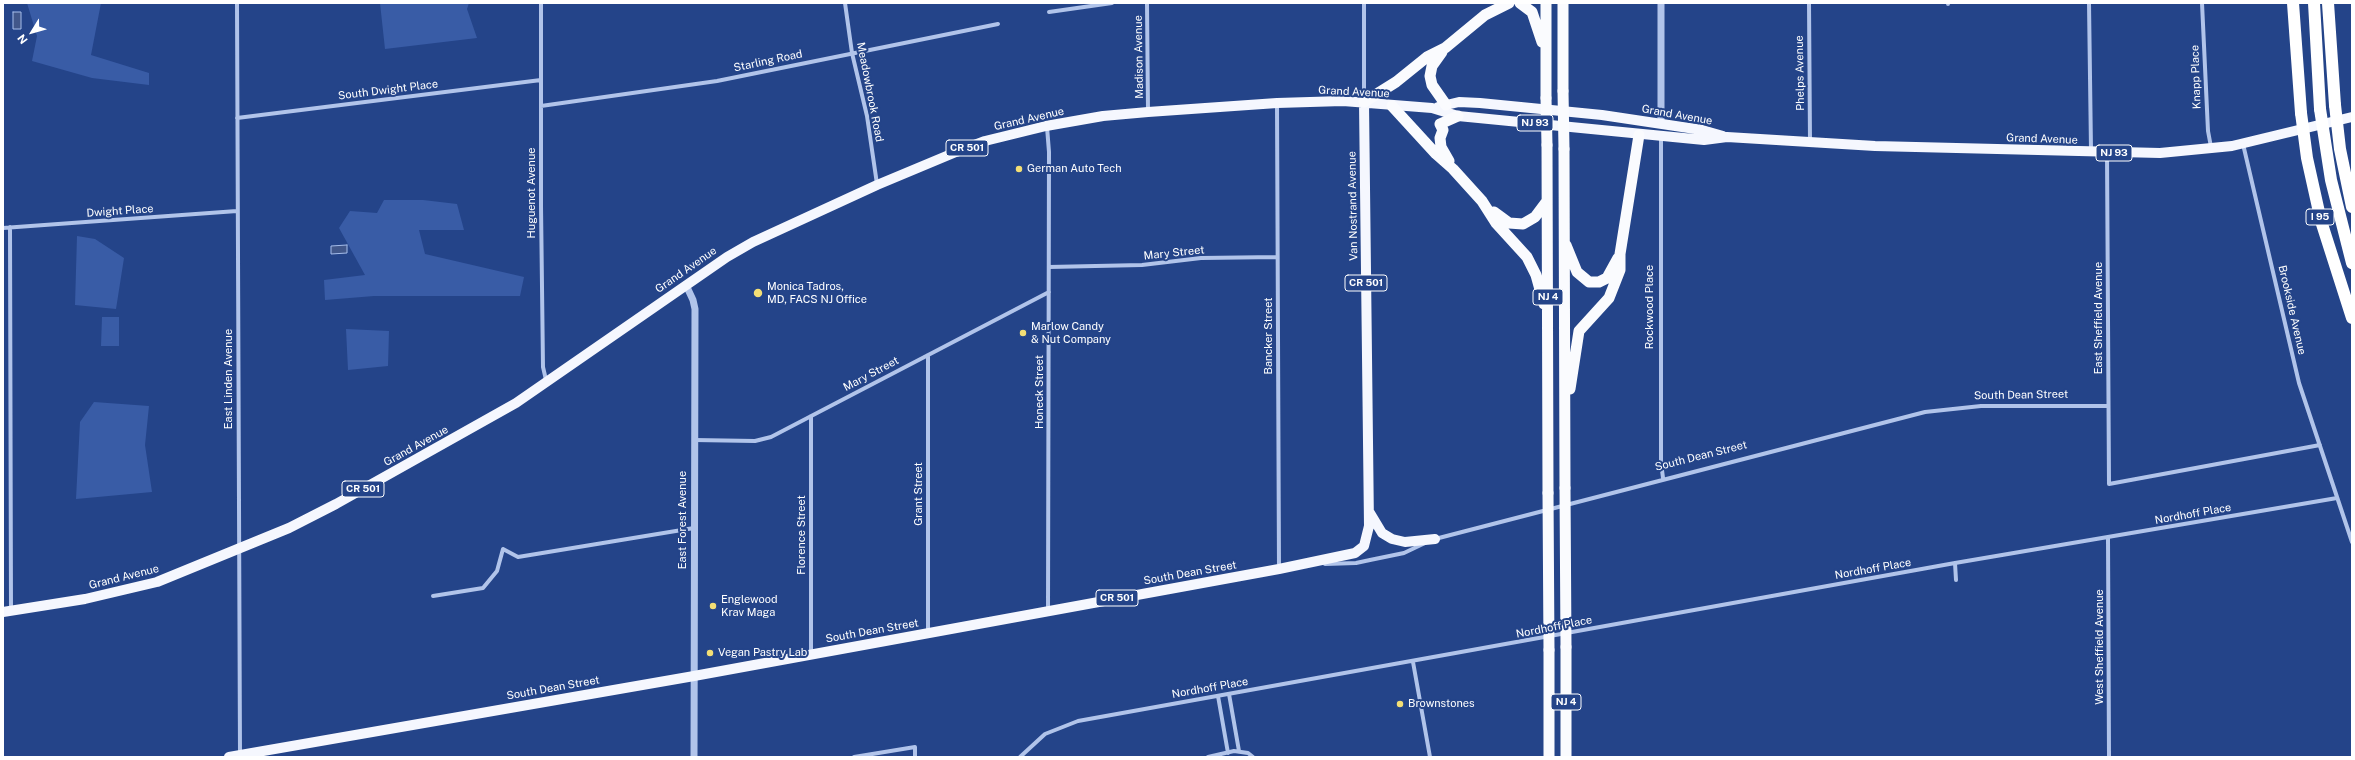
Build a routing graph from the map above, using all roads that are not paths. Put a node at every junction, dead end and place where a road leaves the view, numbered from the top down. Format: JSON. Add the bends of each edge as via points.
{"nodes":[{"id":1,"x":238,"y":3,"type":"edge"},
{"id":2,"x":541,"y":3,"type":"edge"},
{"id":3,"x":845,"y":3,"type":"edge"},
{"id":4,"x":1112,"y":3,"type":"edge"},
{"id":5,"x":1147,"y":3,"type":"edge"},
{"id":6,"x":1364,"y":3,"type":"edge"},
{"id":7,"x":1496,"y":3,"type":"edge"},
{"id":8,"x":1509,"y":3,"type":"edge"},
{"id":9,"x":1520,"y":3,"type":"edge"},
{"id":10,"x":1546,"y":3,"type":"edge"},
{"id":11,"x":1563,"y":3,"type":"edge"},
{"id":12,"x":1661,"y":3,"type":"edge"},
{"id":13,"x":1809,"y":3,"type":"edge"},
{"id":14,"x":2089,"y":3,"type":"edge"},
{"id":15,"x":2202,"y":3,"type":"edge"},
{"id":16,"x":2293,"y":3,"type":"edge"},
{"id":17,"x":2314,"y":3,"type":"edge"},
{"id":18,"x":2328,"y":3,"type":"edge"},
{"id":19,"x":1049,"y":12,"type":"dead end"},
{"id":20,"x":1485,"y":16,"type":"junction"},
{"id":21,"x":998,"y":24,"type":"dead end"},
{"id":22,"x":1445,"y":48,"type":"junction"},
{"id":23,"x":852,"y":53,"type":"junction"},
{"id":24,"x":1546,"y":56,"type":"junction"},
{"id":25,"x":541,"y":80,"type":"junction"},
{"id":26,"x":1364,"y":102,"type":"junction"},
{"id":27,"x":1277,"y":103,"type":"junction"},
{"id":28,"x":1446,"y":105,"type":"junction"},
{"id":29,"x":541,"y":106,"type":"junction"},
{"id":30,"x":1392,"y":106,"type":"junction"},
{"id":31,"x":1432,"y":108,"type":"junction"},
{"id":32,"x":1148,"y":112,"type":"junction"},
{"id":33,"x":1458,"y":116,"type":"junction"},
{"id":34,"x":2352,"y":117,"type":"edge"},
{"id":35,"x":237,"y":118,"type":"junction"},
{"id":36,"x":1661,"y":123,"type":"junction"},
{"id":37,"x":1046,"y":126,"type":"junction"},
{"id":38,"x":1639,"y":135,"type":"junction"},
{"id":39,"x":1661,"y":136,"type":"junction"},
{"id":40,"x":1727,"y":137,"type":"junction"},
{"id":41,"x":1810,"y":143,"type":"junction"},
{"id":42,"x":2243,"y":144,"type":"junction"},
{"id":43,"x":2211,"y":149,"type":"junction"},
{"id":44,"x":2091,"y":152,"type":"junction"},
{"id":45,"x":2107,"y":153,"type":"junction"},
{"id":46,"x":1453,"y":169,"type":"junction"},
{"id":47,"x":877,"y":185,"type":"junction"},
{"id":48,"x":1547,"y":201,"type":"junction"},
{"id":49,"x":1482,"y":202,"type":"junction"},
{"id":50,"x":2352,"y":207,"type":"edge"},
{"id":51,"x":238,"y":211,"type":"junction"},
{"id":52,"x":10,"y":227,"type":"junction"},
{"id":53,"x":3,"y":228,"type":"edge"},
{"id":54,"x":1564,"y":239,"type":"junction"},
{"id":55,"x":1620,"y":254,"type":"junction"},
{"id":56,"x":1277,"y":257,"type":"junction"},
{"id":57,"x":2352,"y":263,"type":"edge"},
{"id":58,"x":1049,"y":267,"type":"junction"},
{"id":59,"x":686,"y":285,"type":"junction"},
{"id":60,"x":1049,"y":292,"type":"junction"},
{"id":61,"x":2352,"y":318,"type":"edge"},
{"id":62,"x":1548,"y":319,"type":"junction"},
{"id":63,"x":928,"y":355,"type":"junction"},
{"id":64,"x":547,"y":382,"type":"junction"},
{"id":65,"x":2108,"y":406,"type":"junction"},
{"id":66,"x":1565,"y":415,"type":"junction"},
{"id":67,"x":811,"y":416,"type":"junction"},
{"id":68,"x":694,"y":440,"type":"junction"},
{"id":69,"x":2320,"y":445,"type":"junction"},
{"id":70,"x":1663,"y":478,"type":"junction"},
{"id":71,"x":2337,"y":498,"type":"junction"},
{"id":72,"x":1369,"y":512,"type":"junction"},
{"id":73,"x":694,"y":528,"type":"junction"},
{"id":74,"x":2108,"y":538,"type":"junction"},
{"id":75,"x":1434,"y":539,"type":"junction"},
{"id":76,"x":2352,"y":542,"type":"edge"},
{"id":77,"x":238,"y":550,"type":"junction"},
{"id":78,"x":1360,"y":550,"type":"joint"},
{"id":79,"x":1955,"y":563,"type":"junction"},
{"id":80,"x":1306,"y":564,"type":"junction"},
{"id":81,"x":1279,"y":569,"type":"junction"},
{"id":82,"x":1956,"y":580,"type":"dead end"},
{"id":83,"x":433,"y":596,"type":"dead end"},
{"id":84,"x":7,"y":611,"type":"edge"},
{"id":85,"x":1048,"y":611,"type":"junction"},
{"id":86,"x":928,"y":632,"type":"junction"},
{"id":87,"x":811,"y":654,"type":"junction"},
{"id":88,"x":1413,"y":662,"type":"junction"},
{"id":89,"x":694,"y":676,"type":"junction"},
{"id":90,"x":1229,"y":694,"type":"junction"},
{"id":91,"x":1218,"y":696,"type":"junction"},
{"id":92,"x":1239,"y":751,"type":"junction"},
{"id":93,"x":1228,"y":752,"type":"junction"},
{"id":94,"x":240,"y":755,"type":"junction"},
{"id":95,"x":228,"y":757,"type":"edge"},
{"id":96,"x":694,"y":757,"type":"edge"},
{"id":97,"x":854,"y":757,"type":"edge"},
{"id":98,"x":915,"y":757,"type":"edge"},
{"id":99,"x":1020,"y":757,"type":"edge"},
{"id":100,"x":1208,"y":757,"type":"edge"},
{"id":101,"x":1253,"y":757,"type":"edge"},
{"id":102,"x":1430,"y":757,"type":"edge"},
{"id":103,"x":1549,"y":757,"type":"edge"},
{"id":104,"x":1566,"y":757,"type":"edge"},
{"id":105,"x":2109,"y":757,"type":"edge"}],
"edges":[{"from":1,"to":35,"type":"street","name":"East Linden Avenue"},
{"from":2,"to":25,"type":"street","name":"Huguenot Avenue"},
{"from":3,"to":23,"type":"street","name":"Meadowbrook Road"},
{"from":4,"to":19,"type":"street"},
{"from":5,"to":32,"type":"street","name":"Madison Avenue"},
{"from":6,"to":26,"type":"street","name":"Van Nostrand Avenue"},
{"from":7,"to":20,"type":"highway"},
{"from":8,"to":20,"type":"highway"},
{"from":9,"to":24,"type":"highway","via":[[1528,6],[1534,15]]},
{"from":10,"to":24,"type":"highway","number":"NJ 4"},
{"from":11,"to":54,"type":"highway","number":"NJ 4","bridge":true},
{"from":12,"to":36,"type":"street"},
{"from":13,"to":41,"type":"street","name":"Phelps Avenue"},
{"from":14,"to":44,"type":"street"},
{"from":15,"to":43,"type":"street","name":"Knapp Place"},
{"from":16,"to":61,"type":"highway","number":"I 95","bridge":true,"via":[[2307,158],[2321,220]]},
{"from":17,"to":57,"type":"highway","number":"I 95","bridge":true,"via":[[2320,109],[2331,180]]},
{"from":18,"to":50,"type":"highway","bridge":true,"via":[[2340,149]]},
{"from":20,"to":22,"type":"highway"},
{"from":21,"to":23,"type":"street","name":"Starling Road"},
{"from":22,"to":26,"type":"highway","via":[[1427,57],[1396,82]]},
{"from":22,"to":28,"type":"highway","via":[[1432,66],[1430,76],[1432,85]]},
{"from":23,"to":29,"type":"street","name":"Starling Road","via":[[717,81]]},
{"from":23,"to":47,"type":"street","name":"Meadowbrook Road","via":[[867,116]]},
{"from":24,"to":48,"type":"highway","number":"NJ 4","bridge":true},
{"from":25,"to":29,"type":"street","name":"Huguenot Avenue"},
{"from":25,"to":35,"type":"street","name":"South Dwight Place"},
{"from":26,"to":27,"type":"main road","name":"Grand Avenue","number":"CR 501"},
{"from":26,"to":30,"type":"main road","name":"Grand Avenue","number":"NJ 93"},
{"from":26,"to":72,"type":"main road","name":"Van Nostrand Avenue","number":"CR 501"},
{"from":27,"to":32,"type":"main road","name":"Grand Avenue","number":"CR 501"},
{"from":27,"to":56,"type":"street","name":"Bancker Street"},
{"from":28,"to":31,"type":"main road","name":"Grand Avenue","number":"NJ 93"},
{"from":28,"to":36,"type":"main road","name":"Grand Avenue","number":"NJ 93","via":[[1459,102],[1480,103]]},
{"from":29,"to":64,"type":"street","name":"Huguenot Avenue","via":[[543,368]]},
{"from":30,"to":31,"type":"main road","name":"Grand Avenue","number":"NJ 93"},
{"from":30,"to":46,"type":"highway"},
{"from":31,"to":33,"type":"main road","name":"Grand Avenue","number":"NJ 93"},
{"from":32,"to":37,"type":"main road","name":"Grand Avenue","number":"CR 501"},
{"from":33,"to":38,"type":"main road","name":"Grand Avenue","number":"NJ 93"},
{"from":33,"to":46,"type":"highway","via":[[1440,124],[1443,130],[1440,138],[1441,147]]},
{"from":34,"to":42,"type":"main road","name":"Grand Avenue","number":"NJ 93"},
{"from":35,"to":51,"type":"street","name":"East Linden Avenue"},
{"from":36,"to":40,"type":"main road","name":"Grand Avenue","number":"NJ 93"},
{"from":37,"to":47,"type":"main road","name":"Grand Avenue","number":"CR 501","via":[[985,142]]},
{"from":37,"to":58,"type":"street","name":"Honeck Street","via":[[1049,152]]},
{"from":38,"to":39,"type":"main road","name":"Grand Avenue","number":"NJ 93"},
{"from":38,"to":55,"type":"highway"},
{"from":39,"to":40,"type":"main road","name":"Grand Avenue","number":"NJ 93","via":[[1704,140]]},
{"from":39,"to":70,"type":"street","name":"Rockwood Place"},
{"from":40,"to":41,"type":"main road","name":"Grand Avenue","number":"NJ 93"},
{"from":41,"to":44,"type":"main road","name":"Grand Avenue","number":"NJ 93"},
{"from":42,"to":43,"type":"main road","name":"Grand Avenue","number":"NJ 93"},
{"from":42,"to":69,"type":"street","name":"Brookside Avenue","via":[[2299,383]]},
{"from":43,"to":45,"type":"main road","name":"Grand Avenue","number":"NJ 93","via":[[2172,153]]},
{"from":44,"to":45,"type":"main road","name":"Grand Avenue","number":"NJ 93"},
{"from":45,"to":65,"type":"street","name":"East Sheffield Avenue"},
{"from":46,"to":49,"type":"highway"},
{"from":47,"to":59,"type":"main road","name":"Grand Avenue","number":"CR 501","via":[[753,242]]},
{"from":48,"to":49,"type":"highway","via":[[1536,217],[1527,223],[1519,224],[1504,221]]},
{"from":48,"to":62,"type":"highway","number":"NJ 4"},
{"from":49,"to":62,"type":"highway","via":[[1531,262]]},
{"from":51,"to":52,"type":"street","name":"Dwight Place"},
{"from":51,"to":77,"type":"street","name":"East Linden Avenue"},
{"from":52,"to":53,"type":"street","name":"Dwight Place"},
{"from":52,"to":84,"type":"street"},
{"from":54,"to":55,"type":"highway","via":[[1577,272],[1589,282],[1599,282],[1607,278]]},
{"from":54,"to":66,"type":"highway","number":"NJ 4"},
{"from":55,"to":66,"type":"highway","via":[[1620,270],[1613,291],[1604,305],[1579,331]]},
{"from":56,"to":58,"type":"street","name":"Mary Street","via":[[1212,258],[1142,265]]},
{"from":56,"to":81,"type":"street","name":"Bancker Street"},
{"from":58,"to":60,"type":"street","name":"Honeck Street"},
{"from":59,"to":64,"type":"main road","name":"Grand Avenue","number":"CR 501"},
{"from":59,"to":68,"type":"street","name":"East Forest Avenue","via":[[695,309]]},
{"from":60,"to":63,"type":"street","name":"Mary Street"},
{"from":60,"to":85,"type":"street","name":"Honeck Street"},
{"from":62,"to":103,"type":"highway","number":"NJ 4","bridge":true},
{"from":63,"to":67,"type":"street","name":"Mary Street"},
{"from":63,"to":86,"type":"street","name":"Grant Street"},
{"from":64,"to":77,"type":"main road","name":"Grand Avenue","number":"CR 501","via":[[508,408],[336,504]]},
{"from":65,"to":69,"type":"street","name":"East Sheffield Avenue","via":[[2109,484]]},
{"from":65,"to":70,"type":"street","name":"South Dean Street","via":[[1981,406],[1925,412]]},
{"from":66,"to":104,"type":"highway","number":"NJ 4","bridge":true},
{"from":67,"to":68,"type":"street","name":"Mary Street","via":[[761,441]]},
{"from":67,"to":87,"type":"street","name":"Florence Street"},
{"from":68,"to":73,"type":"street","name":"East Forest Avenue"},
{"from":69,"to":71,"type":"street","name":"Brookside Avenue"},
{"from":70,"to":75,"type":"street","name":"South Dean Street"},
{"from":71,"to":74,"type":"street","name":"Nordhoff Place"},
{"from":71,"to":76,"type":"street","name":"Brookside Avenue"},
{"from":72,"to":75,"type":"main road","via":[[1382,533],[1392,539],[1405,542]]},
{"from":72,"to":78,"type":"main road","name":"Van Nostrand Avenue","number":"CR 501","via":[[1368,534]]},
{"from":73,"to":83,"type":"street","via":[[518,557],[503,549],[497,571],[483,588]]},
{"from":73,"to":89,"type":"street","name":"East Forest Avenue"},
{"from":74,"to":79,"type":"street","name":"Nordhoff Place"},
{"from":74,"to":105,"type":"street","name":"West Sheffield Avenue"},
{"from":75,"to":80,"type":"street","name":"South Dean Street","via":[[1404,553],[1360,562]]},
{"from":77,"to":84,"type":"main road","name":"Grand Avenue","number":"CR 501","via":[[144,586],[85,599]]},
{"from":77,"to":94,"type":"street","name":"East Linden Avenue"},
{"from":78,"to":80,"type":"main road","name":"South Dean Street","number":"CR 501","via":[[1348,556]]},
{"from":79,"to":82,"type":"street"},
{"from":79,"to":88,"type":"street","name":"Nordhoff Place"},
{"from":80,"to":81,"type":"main road","name":"South Dean Street","number":"CR 501"},
{"from":81,"to":85,"type":"main road","name":"South Dean Street","number":"CR 501"},
{"from":85,"to":86,"type":"main road","name":"South Dean Street","number":"CR 501"},
{"from":86,"to":87,"type":"main road","name":"South Dean Street","number":"CR 501"},
{"from":87,"to":89,"type":"main road","name":"South Dean Street","number":"CR 501"},
{"from":88,"to":90,"type":"street","name":"Nordhoff Place"},
{"from":88,"to":102,"type":"street"},
{"from":89,"to":94,"type":"main road","name":"South Dean Street","number":"CR 501"},
{"from":89,"to":96,"type":"street","name":"East Forest Avenue"},
{"from":90,"to":91,"type":"street","name":"Nordhoff Place"},
{"from":90,"to":92,"type":"street"},
{"from":91,"to":93,"type":"street"},
{"from":91,"to":99,"type":"street","name":"Nordhoff Place","via":[[1068,723],[1038,738]]},
{"from":92,"to":93,"type":"street"},
{"from":92,"to":101,"type":"street"},
{"from":93,"to":100,"type":"street"},
{"from":94,"to":95,"type":"main road","name":"South Dean Street","number":"CR 501"},
{"from":97,"to":98,"type":"street","via":[[915,747]]}]}
